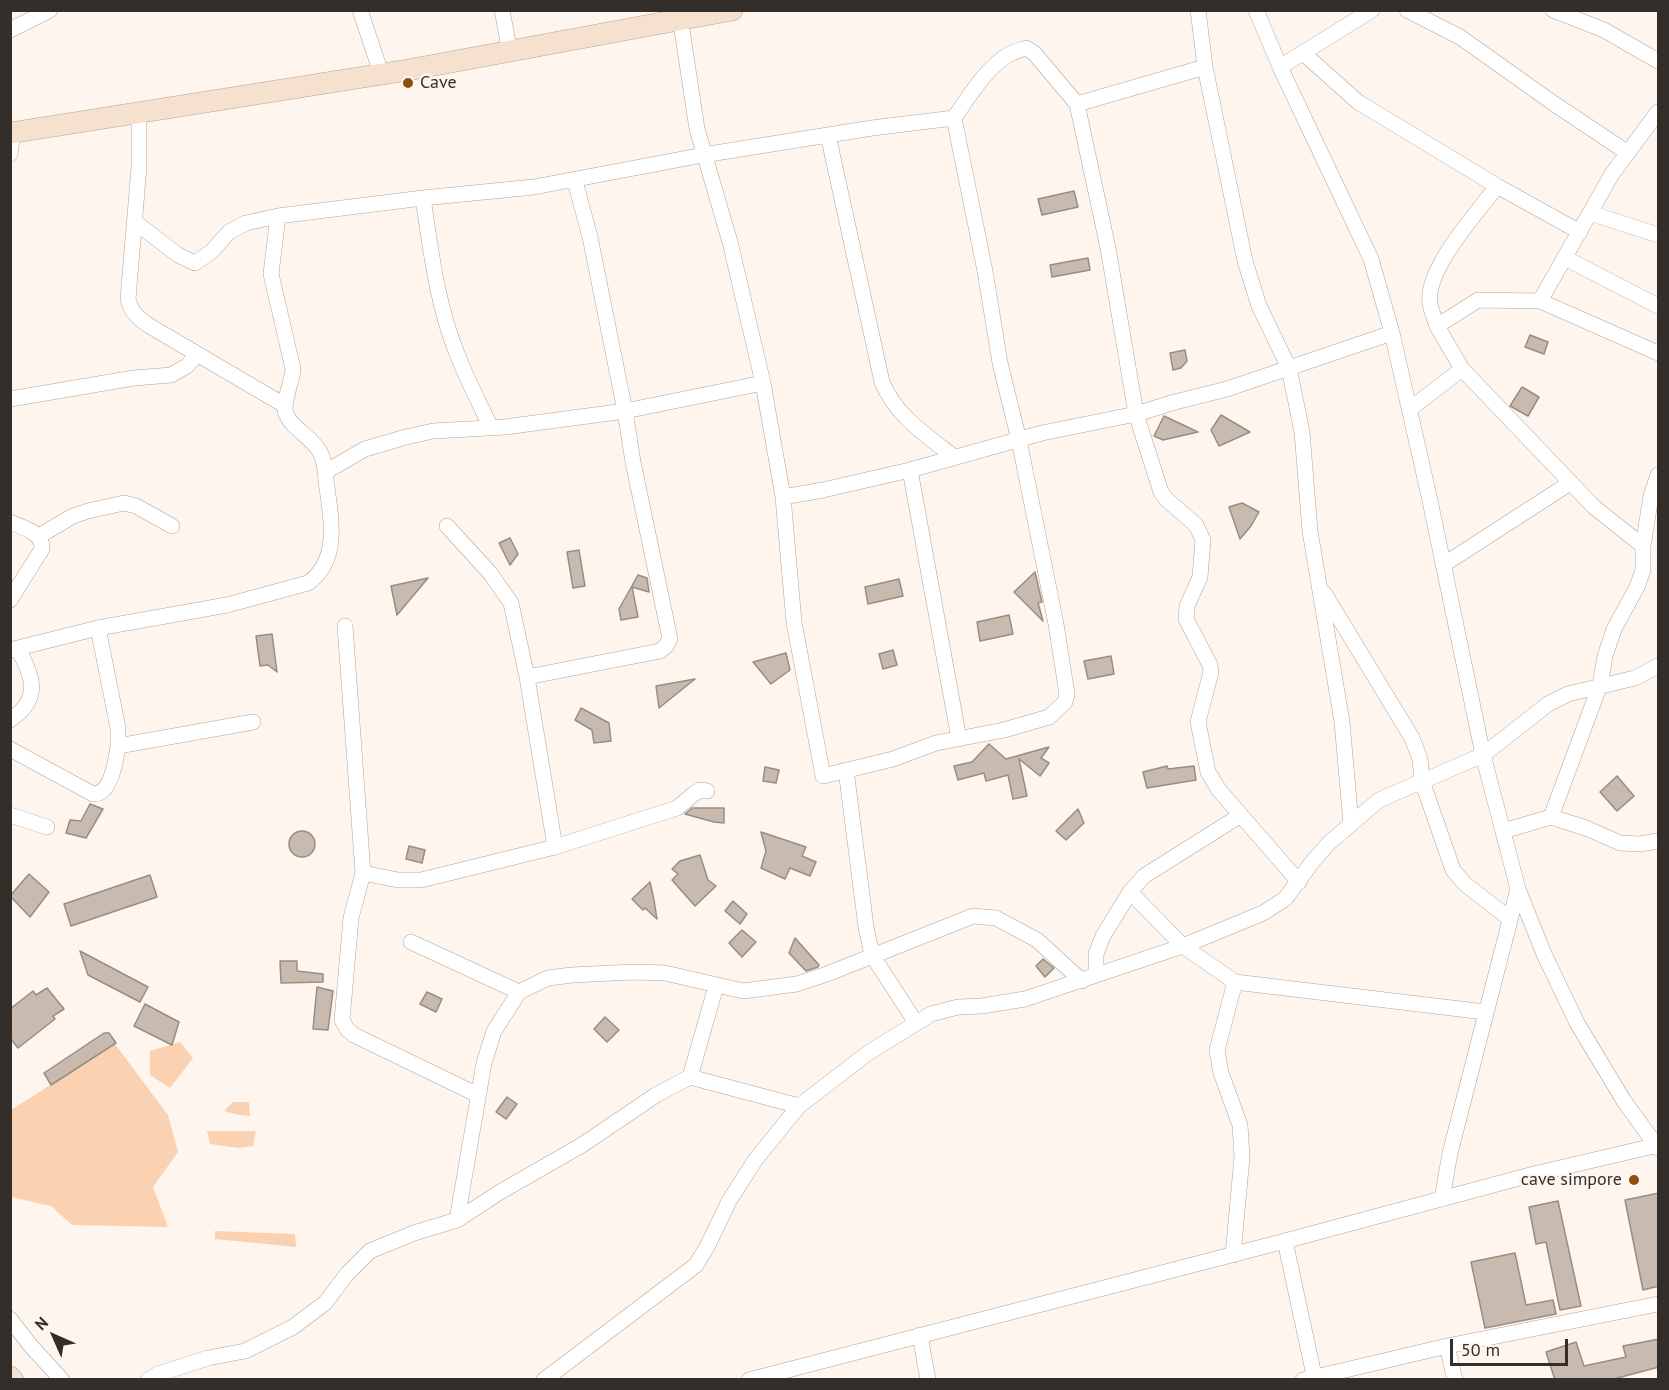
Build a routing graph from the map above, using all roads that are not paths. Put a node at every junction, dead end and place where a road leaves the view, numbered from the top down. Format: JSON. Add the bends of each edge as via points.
{"nodes":[{"id":1,"x":50,"y":10,"type":"edge"},
{"id":2,"x":360,"y":10,"type":"edge"},
{"id":3,"x":502,"y":10,"type":"edge"},
{"id":4,"x":732,"y":10,"type":"edge"},
{"id":5,"x":1198,"y":10,"type":"edge"},
{"id":6,"x":1256,"y":10,"type":"edge"},
{"id":7,"x":1372,"y":10,"type":"edge"},
{"id":8,"x":1407,"y":10,"type":"edge"},
{"id":9,"x":1553,"y":10,"type":"edge"},
{"id":10,"x":679,"y":15,"type":"edge"},
{"id":11,"x":10,"y":30,"type":"edge"},
{"id":12,"x":510,"y":53,"type":"junction"},
{"id":13,"x":1303,"y":53,"type":"junction"},
{"id":14,"x":1659,"y":61,"type":"edge"},
{"id":15,"x":1205,"y":67,"type":"junction"},
{"id":16,"x":1280,"y":67,"type":"junction"},
{"id":17,"x":381,"y":73,"type":"junction"},
{"id":18,"x":1077,"y":104,"type":"junction"},
{"id":19,"x":139,"y":111,"type":"junction"},
{"id":20,"x":1659,"y":111,"type":"edge"},
{"id":21,"x":954,"y":117,"type":"junction"},
{"id":22,"x":12,"y":132,"type":"edge"},
{"id":23,"x":828,"y":135,"type":"junction"},
{"id":24,"x":1628,"y":153,"type":"junction"},
{"id":25,"x":10,"y":154,"type":"edge"},
{"id":26,"x":703,"y":155,"type":"junction"},
{"id":27,"x":576,"y":181,"type":"junction"},
{"id":28,"x":1497,"y":186,"type":"junction"},
{"id":29,"x":423,"y":198,"type":"junction"},
{"id":30,"x":1590,"y":213,"type":"junction"},
{"id":31,"x":278,"y":216,"type":"junction"},
{"id":32,"x":135,"y":222,"type":"junction"},
{"id":33,"x":1580,"y":232,"type":"junction"},
{"id":34,"x":1659,"y":235,"type":"edge"},
{"id":35,"x":1565,"y":258,"type":"junction"},
{"id":36,"x":1540,"y":301,"type":"junction"},
{"id":37,"x":1659,"y":306,"type":"edge"},
{"id":38,"x":1437,"y":326,"type":"junction"},
{"id":39,"x":1392,"y":333,"type":"junction"},
{"id":40,"x":1659,"y":353,"type":"edge"},
{"id":41,"x":197,"y":354,"type":"junction"},
{"id":42,"x":1289,"y":368,"type":"junction"},
{"id":43,"x":1462,"y":369,"type":"junction"},
{"id":44,"x":763,"y":383,"type":"junction"},
{"id":45,"x":10,"y":399,"type":"edge"},
{"id":46,"x":284,"y":405,"type":"junction"},
{"id":47,"x":1410,"y":409,"type":"junction"},
{"id":48,"x":625,"y":411,"type":"junction"},
{"id":49,"x":1136,"y":414,"type":"junction"},
{"id":50,"x":490,"y":428,"type":"junction"},
{"id":51,"x":1018,"y":440,"type":"junction"},
{"id":52,"x":954,"y":457,"type":"junction"},
{"id":53,"x":910,"y":470,"type":"junction"},
{"id":54,"x":325,"y":472,"type":"junction"},
{"id":55,"x":1659,"y":475,"type":"edge"},
{"id":56,"x":1570,"y":483,"type":"junction"},
{"id":57,"x":783,"y":497,"type":"junction"},
{"id":58,"x":10,"y":522,"type":"edge"},
{"id":59,"x":171,"y":526,"type":"dead end"},
{"id":60,"x":447,"y":526,"type":"dead end"},
{"id":61,"x":39,"y":536,"type":"junction"},
{"id":62,"x":1643,"y":546,"type":"junction"},
{"id":63,"x":1443,"y":565,"type":"junction"},
{"id":64,"x":1319,"y":586,"type":"junction"},
{"id":65,"x":10,"y":600,"type":"edge"},
{"id":66,"x":345,"y":626,"type":"dead end"},
{"id":67,"x":98,"y":628,"type":"junction"},
{"id":68,"x":14,"y":649,"type":"edge"},
{"id":69,"x":1659,"y":666,"type":"edge"},
{"id":70,"x":527,"y":677,"type":"junction"},
{"id":71,"x":1600,"y":685,"type":"junction"},
{"id":72,"x":10,"y":720,"type":"edge"},
{"id":73,"x":254,"y":722,"type":"dead end"},
{"id":74,"x":959,"y":739,"type":"junction"},
{"id":75,"x":118,"y":746,"type":"junction"},
{"id":76,"x":10,"y":749,"type":"edge"},
{"id":77,"x":1483,"y":755,"type":"junction"},
{"id":78,"x":846,"y":770,"type":"junction"},
{"id":79,"x":1422,"y":781,"type":"junction"},
{"id":80,"x":707,"y":791,"type":"dead end"},
{"id":81,"x":10,"y":814,"type":"edge"},
{"id":82,"x":1241,"y":815,"type":"junction"},
{"id":83,"x":1551,"y":817,"type":"junction"},
{"id":84,"x":1351,"y":824,"type":"junction"},
{"id":85,"x":47,"y":827,"type":"dead end"},
{"id":86,"x":1503,"y":831,"type":"junction"},
{"id":87,"x":1659,"y":841,"type":"edge"},
{"id":88,"x":555,"y":847,"type":"junction"},
{"id":89,"x":363,"y":873,"type":"junction"},
{"id":90,"x":1299,"y":882,"type":"junction"},
{"id":91,"x":1518,"y":889,"type":"junction"},
{"id":92,"x":1130,"y":892,"type":"junction"},
{"id":93,"x":1510,"y":919,"type":"junction"},
{"id":94,"x":411,"y":942,"type":"dead end"},
{"id":95,"x":1183,"y":946,"type":"junction"},
{"id":96,"x":872,"y":955,"type":"junction"},
{"id":97,"x":1089,"y":978,"type":"junction"},
{"id":98,"x":1234,"y":982,"type":"junction"},
{"id":99,"x":716,"y":986,"type":"junction"},
{"id":100,"x":519,"y":992,"type":"junction"},
{"id":101,"x":1485,"y":1012,"type":"junction"},
{"id":102,"x":916,"y":1023,"type":"junction"},
{"id":103,"x":690,"y":1077,"type":"junction"},
{"id":104,"x":478,"y":1095,"type":"junction"},
{"id":105,"x":799,"y":1106,"type":"junction"},
{"id":106,"x":1658,"y":1146,"type":"edge"},
{"id":107,"x":1442,"y":1199,"type":"junction"},
{"id":108,"x":457,"y":1220,"type":"junction"},
{"id":109,"x":1285,"y":1241,"type":"junction"},
{"id":110,"x":1233,"y":1255,"type":"junction"},
{"id":111,"x":1659,"y":1304,"type":"edge"},
{"id":112,"x":10,"y":1319,"type":"edge"},
{"id":113,"x":920,"y":1335,"type":"junction"},
{"id":114,"x":1447,"y":1346,"type":"junction"},
{"id":115,"x":1311,"y":1379,"type":"edge"},
{"id":116,"x":62,"y":1380,"type":"edge"},
{"id":117,"x":148,"y":1380,"type":"edge"},
{"id":118,"x":544,"y":1380,"type":"edge"},
{"id":119,"x":749,"y":1380,"type":"edge"},
{"id":120,"x":928,"y":1380,"type":"edge"},
{"id":121,"x":1455,"y":1380,"type":"edge"}],
"edges":[{"from":1,"to":11,"type":"street"},
{"from":2,"to":17,"type":"street"},
{"from":3,"to":12,"type":"street"},
{"from":4,"to":10,"type":"street"},
{"from":5,"to":15,"type":"street"},
{"from":6,"to":16,"type":"street"},
{"from":7,"to":13,"type":"street"},
{"from":8,"to":24,"type":"street","via":[[1460,37]]},
{"from":9,"to":14,"type":"street","via":[[1604,30]]},
{"from":10,"to":12,"type":"street"},
{"from":10,"to":26,"type":"street"},
{"from":12,"to":17,"type":"street"},
{"from":13,"to":16,"type":"street"},
{"from":13,"to":28,"type":"street","via":[[1358,102]]},
{"from":15,"to":18,"type":"street"},
{"from":15,"to":42,"type":"street","via":[[1252,289]]},
{"from":16,"to":39,"type":"street","via":[[1371,259]]},
{"from":17,"to":19,"type":"street"},
{"from":18,"to":21,"type":"street","via":[[1026,48],[998,63]]},
{"from":18,"to":49,"type":"street","via":[[1108,248]]},
{"from":19,"to":22,"type":"street"},
{"from":19,"to":32,"type":"street"},
{"from":20,"to":24,"type":"street"},
{"from":21,"to":23,"type":"street"},
{"from":21,"to":51,"type":"street"},
{"from":22,"to":25,"type":"street"},
{"from":23,"to":26,"type":"street"},
{"from":23,"to":52,"type":"street","via":[[882,382],[898,411]]},
{"from":24,"to":30,"type":"street"},
{"from":26,"to":27,"type":"street"},
{"from":26,"to":44,"type":"street","via":[[729,242]]},
{"from":27,"to":29,"type":"street"},
{"from":27,"to":48,"type":"street"},
{"from":28,"to":33,"type":"street"},
{"from":28,"to":38,"type":"street","via":[[1439,266],[1430,301]]},
{"from":29,"to":31,"type":"street"},
{"from":29,"to":50,"type":"street","via":[[450,336]]},
{"from":30,"to":33,"type":"street"},
{"from":30,"to":34,"type":"street"},
{"from":31,"to":32,"type":"street","via":[[236,227],[195,263]]},
{"from":31,"to":46,"type":"street","via":[[271,274],[293,369]]},
{"from":32,"to":41,"type":"street","via":[[130,308],[136,317]]},
{"from":33,"to":35,"type":"street"},
{"from":35,"to":36,"type":"street"},
{"from":35,"to":37,"type":"street"},
{"from":36,"to":38,"type":"street","via":[[1478,300]]},
{"from":36,"to":40,"type":"street"},
{"from":38,"to":43,"type":"street"},
{"from":39,"to":42,"type":"street"},
{"from":39,"to":47,"type":"street"},
{"from":41,"to":45,"type":"street","via":[[187,366],[171,375]]},
{"from":41,"to":46,"type":"street"},
{"from":42,"to":49,"type":"street"},
{"from":42,"to":64,"type":"street","via":[[1302,432]]},
{"from":43,"to":47,"type":"street"},
{"from":43,"to":56,"type":"street"},
{"from":44,"to":48,"type":"street"},
{"from":44,"to":57,"type":"street"},
{"from":46,"to":54,"type":"street","via":[[291,423],[319,450]]},
{"from":47,"to":63,"type":"street"},
{"from":48,"to":50,"type":"street"},
{"from":48,"to":70,"type":"street","via":[[670,639],[660,651]]},
{"from":49,"to":51,"type":"street"},
{"from":49,"to":82,"type":"street","via":[[1161,492],[1196,525],[1203,540],[1200,577],[1185,619],[1211,672],[1198,722],[1209,772]]},
{"from":50,"to":54,"type":"street","via":[[433,431],[387,441]]},
{"from":51,"to":52,"type":"street"},
{"from":51,"to":74,"type":"street","via":[[1067,694],[1065,702],[1049,717]]},
{"from":52,"to":53,"type":"street"},
{"from":53,"to":57,"type":"street"},
{"from":53,"to":74,"type":"street"},
{"from":54,"to":67,"type":"street","via":[[331,539],[326,564],[308,583],[227,604]]},
{"from":55,"to":62,"type":"street","via":[[1651,496]]},
{"from":56,"to":62,"type":"street"},
{"from":56,"to":63,"type":"street"},
{"from":57,"to":78,"type":"street","via":[[794,622],[823,776]]},
{"from":58,"to":61,"type":"street"},
{"from":59,"to":61,"type":"street","via":[[124,503],[73,516]]},
{"from":60,"to":70,"type":"street","via":[[490,573],[511,603]]},
{"from":61,"to":65,"type":"street","via":[[42,549]]},
{"from":62,"to":71,"type":"street","via":[[1643,570],[1614,629]]},
{"from":63,"to":77,"type":"street"},
{"from":64,"to":79,"type":"street","via":[[1412,738],[1420,759]]},
{"from":64,"to":84,"type":"street","via":[[1342,722]]},
{"from":66,"to":89,"type":"street"},
{"from":67,"to":68,"type":"street"},
{"from":67,"to":75,"type":"street","via":[[118,728]]},
{"from":68,"to":72,"type":"street","via":[[32,675],[32,692],[21,711]]},
{"from":69,"to":71,"type":"street","via":[[1635,678]]},
{"from":70,"to":88,"type":"street"},
{"from":71,"to":77,"type":"street","via":[[1548,704]]},
{"from":71,"to":83,"type":"street"},
{"from":73,"to":75,"type":"street"},
{"from":74,"to":78,"type":"street"},
{"from":75,"to":76,"type":"street","via":[[114,769],[103,792],[98,794]]},
{"from":77,"to":79,"type":"street"},
{"from":77,"to":86,"type":"street"},
{"from":78,"to":96,"type":"street"},
{"from":79,"to":84,"type":"street","via":[[1379,800]]},
{"from":79,"to":93,"type":"street","via":[[1453,870]]},
{"from":80,"to":88,"type":"street","via":[[695,792],[677,808]]},
{"from":81,"to":85,"type":"street"},
{"from":82,"to":90,"type":"street"},
{"from":82,"to":92,"type":"street","via":[[1152,870]]},
{"from":83,"to":86,"type":"street"},
{"from":83,"to":87,"type":"street","via":[[1620,843]]},
{"from":84,"to":90,"type":"street","via":[[1313,861]]},
{"from":86,"to":91,"type":"street"},
{"from":88,"to":89,"type":"street","via":[[421,880]]},
{"from":89,"to":104,"type":"street","via":[[351,918],[342,1020],[354,1035]]},
{"from":90,"to":95,"type":"street","via":[[1285,899],[1263,913]]},
{"from":91,"to":93,"type":"street"},
{"from":91,"to":106,"type":"street","via":[[1577,1023],[1624,1101]]},
{"from":92,"to":95,"type":"street"},
{"from":92,"to":97,"type":"street","via":[[1103,936]]},
{"from":93,"to":101,"type":"street"},
{"from":94,"to":100,"type":"street"},
{"from":95,"to":97,"type":"street"},
{"from":95,"to":98,"type":"street"},
{"from":96,"to":97,"type":"street","via":[[973,916],[996,918],[1037,940]]},
{"from":96,"to":99,"type":"street","via":[[797,984],[743,991]]},
{"from":96,"to":102,"type":"street"},
{"from":97,"to":102,"type":"street","via":[[1025,999],[931,1014]]},
{"from":98,"to":101,"type":"street"},
{"from":98,"to":110,"type":"street","via":[[1217,1050],[1240,1125],[1242,1157]]},
{"from":99,"to":100,"type":"street","via":[[665,973],[633,972],[548,978]]},
{"from":99,"to":103,"type":"street"},
{"from":100,"to":104,"type":"street","via":[[494,1031]]},
{"from":101,"to":107,"type":"street"},
{"from":102,"to":105,"type":"street","via":[[868,1053]]},
{"from":103,"to":105,"type":"street"},
{"from":103,"to":108,"type":"street"},
{"from":104,"to":108,"type":"street"},
{"from":105,"to":118,"type":"street","via":[[756,1159],[696,1265]]},
{"from":106,"to":107,"type":"street"},
{"from":107,"to":109,"type":"street"},
{"from":108,"to":117,"type":"street","via":[[370,1251],[325,1303],[293,1327],[245,1351],[208,1358]]},
{"from":109,"to":110,"type":"street"},
{"from":109,"to":115,"type":"street"},
{"from":110,"to":113,"type":"street"},
{"from":111,"to":114,"type":"street"},
{"from":112,"to":116,"type":"street"},
{"from":113,"to":119,"type":"street"},
{"from":113,"to":120,"type":"street"},
{"from":114,"to":115,"type":"street"},
{"from":114,"to":121,"type":"street"}]}
